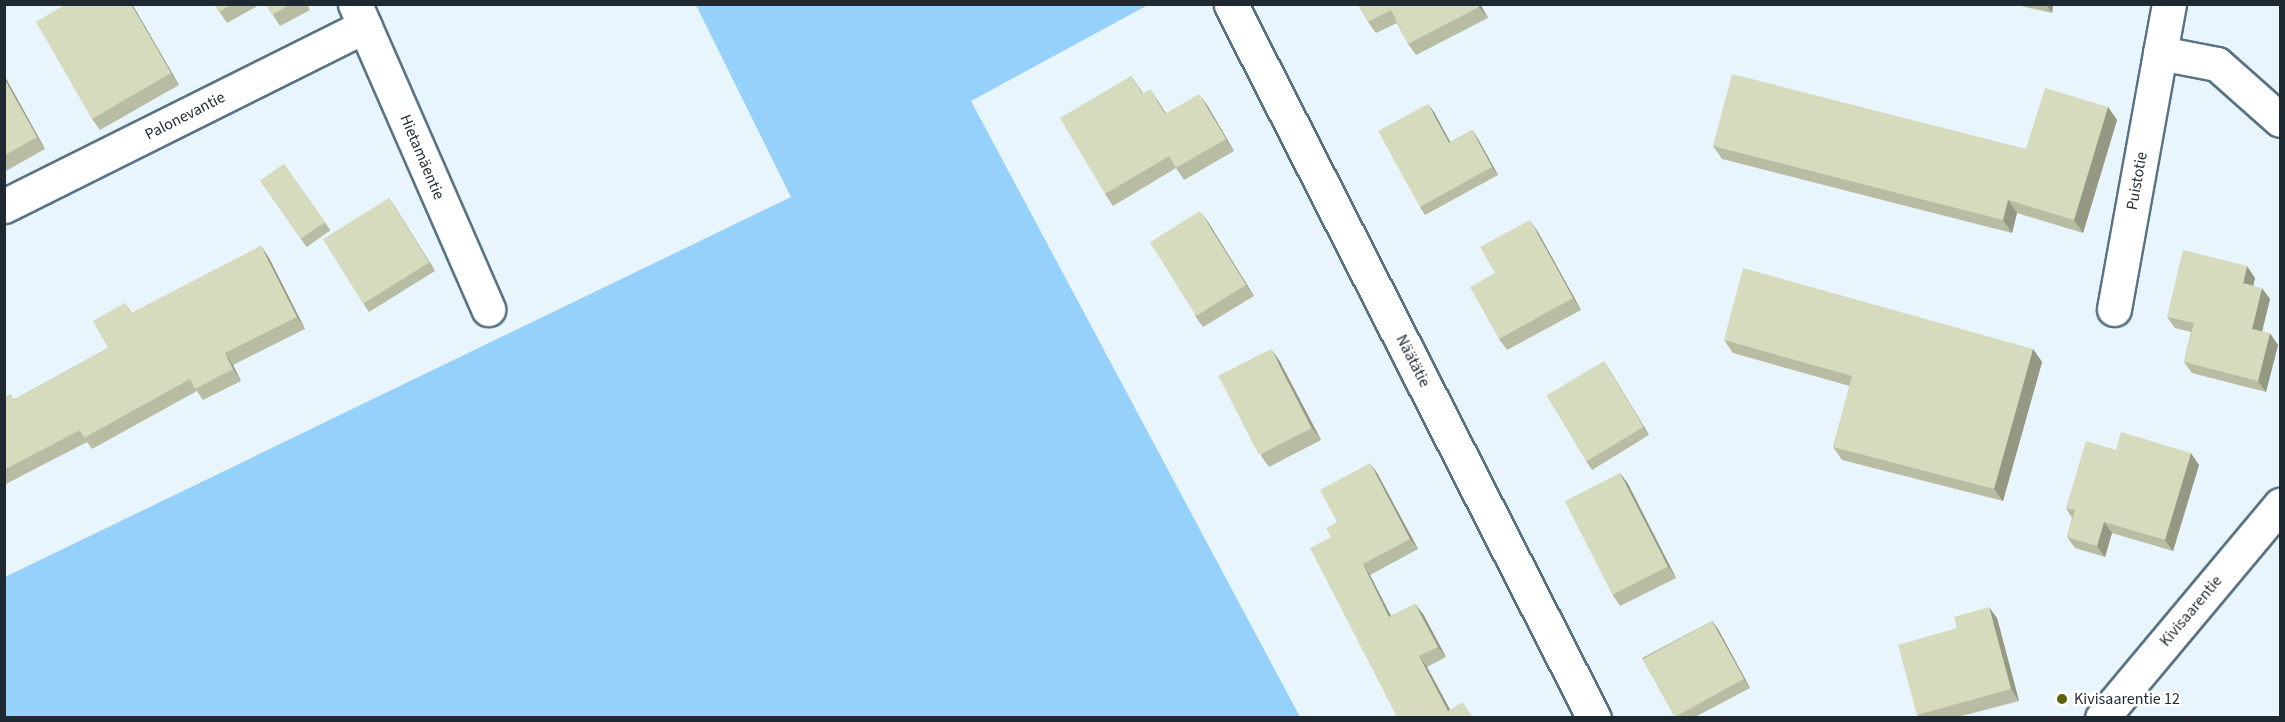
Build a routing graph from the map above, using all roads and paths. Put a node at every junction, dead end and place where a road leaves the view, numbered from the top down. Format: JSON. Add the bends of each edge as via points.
{"nodes":[{"id":1,"x":2169,"y":4,"type":"edge"},
{"id":2,"x":1231,"y":5,"type":"edge"},
{"id":3,"x":360,"y":15,"type":"edge"},
{"id":4,"x":2160,"y":54,"type":"junction"},
{"id":5,"x":2280,"y":120,"type":"edge"},
{"id":6,"x":4,"y":206,"type":"edge"},
{"id":7,"x":488,"y":309,"type":"dead end"},
{"id":8,"x":2114,"y":309,"type":"dead end"},
{"id":9,"x":2280,"y":505,"type":"edge"},
{"id":10,"x":1594,"y":717,"type":"edge"},
{"id":11,"x":2102,"y":717,"type":"edge"}],
"edges":[{"from":1,"to":4,"type":"street","name":"Puistotie"},
{"from":2,"to":10,"type":"street","name":"Näätätie"},
{"from":3,"to":6,"type":"street","name":"Palonevantie"},
{"from":3,"to":7,"type":"street","name":"Hietamäentie"},
{"from":4,"to":5,"type":"street","via":[[2217,64]]},
{"from":4,"to":8,"type":"street","name":"Puistotie"},
{"from":9,"to":11,"type":"street","name":"Kivisaarentie"}]}
